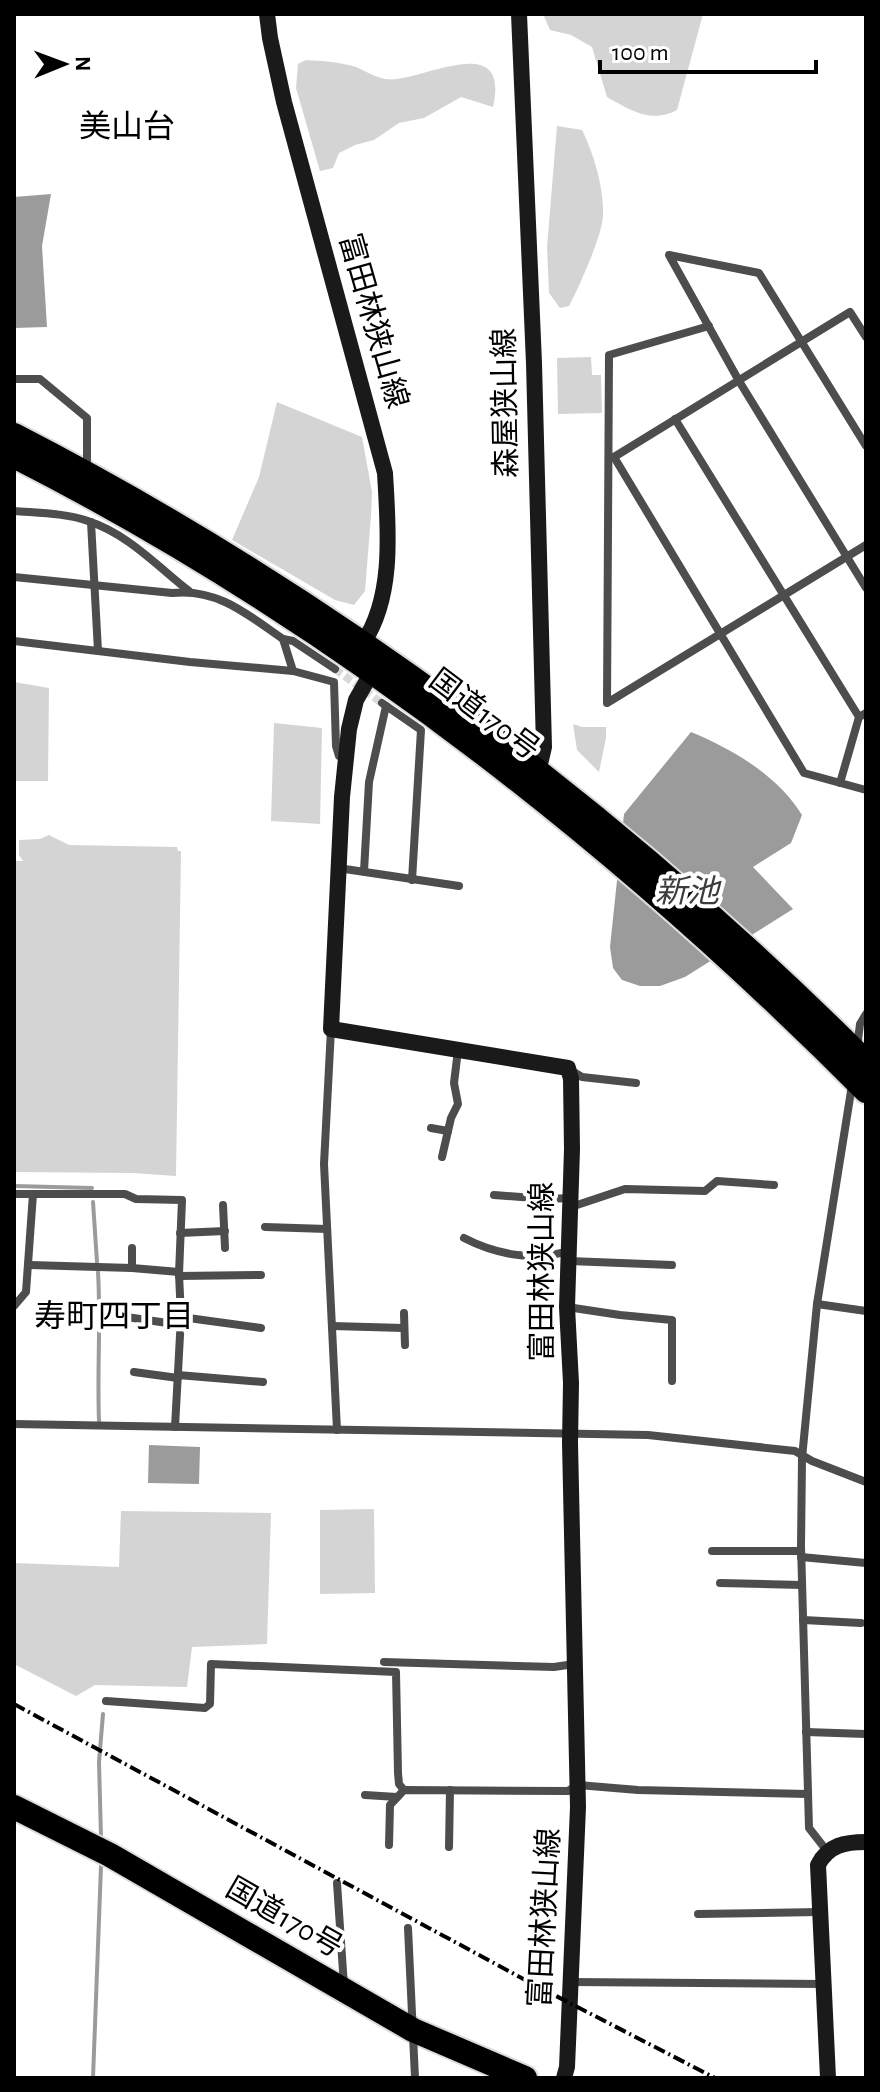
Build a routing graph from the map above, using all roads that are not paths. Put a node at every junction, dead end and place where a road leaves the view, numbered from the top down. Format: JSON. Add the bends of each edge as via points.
{"nodes":[{"id":1,"x":267,"y":14,"type":"edge"},
{"id":2,"x":519,"y":14,"type":"edge"},
{"id":3,"x":709,"y":326,"type":"junction"},
{"id":4,"x":866,"y":337,"type":"edge"},
{"id":5,"x":802,"y":340,"type":"junction"},
{"id":6,"x":14,"y":379,"type":"edge"},
{"id":7,"x":739,"y":380,"type":"junction"},
{"id":8,"x":675,"y":419,"type":"junction"},
{"id":9,"x":14,"y":435,"type":"edge"},
{"id":10,"x":866,"y":446,"type":"edge"},
{"id":11,"x":14,"y":456,"type":"edge"},
{"id":12,"x":611,"y":457,"type":"junction"},
{"id":13,"x":82,"y":471,"type":"junction"},
{"id":14,"x":14,"y":511,"type":"edge"},
{"id":15,"x":91,"y":522,"type":"junction"},
{"id":16,"x":866,"y":545,"type":"edge"},
{"id":17,"x":847,"y":557,"type":"junction"},
{"id":18,"x":14,"y":577,"type":"edge"},
{"id":19,"x":95,"y":587,"type":"junction"},
{"id":20,"x":866,"y":588,"type":"edge"},
{"id":21,"x":189,"y":591,"type":"junction"},
{"id":22,"x":783,"y":595,"type":"junction"},
{"id":23,"x":720,"y":634,"type":"junction"},
{"id":24,"x":283,"y":639,"type":"junction"},
{"id":25,"x":14,"y":641,"type":"edge"},
{"id":26,"x":363,"y":643,"type":"junction"},
{"id":27,"x":98,"y":651,"type":"junction"},
{"id":28,"x":335,"y":669,"type":"tunnel mouth"},
{"id":29,"x":293,"y":671,"type":"junction"},
{"id":30,"x":372,"y":672,"type":"junction"},
{"id":31,"x":862,"y":715,"type":"edge"},
{"id":32,"x":346,"y":760,"type":"junction"},
{"id":33,"x":530,"y":777,"type":"junction"},
{"id":34,"x":840,"y":783,"type":"junction"},
{"id":35,"x":866,"y":790,"type":"edge"},
{"id":36,"x":338,"y":868,"type":"junction"},
{"id":37,"x":364,"y":871,"type":"junction"},
{"id":38,"x":412,"y":880,"type":"junction"},
{"id":39,"x":459,"y":886,"type":"dead end"},
{"id":40,"x":866,"y":1014,"type":"edge"},
{"id":41,"x":331,"y":1029,"type":"junction"},
{"id":42,"x":459,"y":1050,"type":"junction"},
{"id":43,"x":568,"y":1068,"type":"junction"},
{"id":44,"x":860,"y":1071,"type":"edge"},
{"id":45,"x":636,"y":1083,"type":"dead end"},
{"id":46,"x":431,"y":1128,"type":"dead end"},
{"id":47,"x":448,"y":1131,"type":"junction"},
{"id":48,"x":442,"y":1157,"type":"dead end"},
{"id":49,"x":774,"y":1185,"type":"dead end"},
{"id":50,"x":14,"y":1194,"type":"edge"},
{"id":51,"x":33,"y":1194,"type":"junction"},
{"id":52,"x":494,"y":1195,"type":"dead end"},
{"id":53,"x":570,"y":1203,"type":"junction"},
{"id":54,"x":223,"y":1205,"type":"dead end"},
{"id":55,"x":265,"y":1227,"type":"dead end"},
{"id":56,"x":327,"y":1229,"type":"junction"},
{"id":57,"x":225,"y":1231,"type":"junction"},
{"id":58,"x":180,"y":1233,"type":"junction"},
{"id":59,"x":464,"y":1238,"type":"dead end"},
{"id":60,"x":132,"y":1248,"type":"dead end"},
{"id":61,"x":225,"y":1248,"type":"dead end"},
{"id":62,"x":568,"y":1256,"type":"junction"},
{"id":63,"x":30,"y":1265,"type":"junction"},
{"id":64,"x":672,"y":1265,"type":"dead end"},
{"id":65,"x":132,"y":1268,"type":"junction"},
{"id":66,"x":179,"y":1274,"type":"junction"},
{"id":67,"x":261,"y":1275,"type":"dead end"},
{"id":68,"x":817,"y":1304,"type":"junction"},
{"id":69,"x":14,"y":1306,"type":"edge"},
{"id":70,"x":567,"y":1307,"type":"junction"},
{"id":71,"x":866,"y":1311,"type":"edge"},
{"id":72,"x":404,"y":1313,"type":"dead end"},
{"id":73,"x":106,"y":1314,"type":"dead end"},
{"id":74,"x":181,"y":1321,"type":"junction"},
{"id":75,"x":332,"y":1326,"type":"junction"},
{"id":76,"x":261,"y":1328,"type":"dead end"},
{"id":77,"x":404,"y":1328,"type":"junction"},
{"id":78,"x":405,"y":1345,"type":"dead end"},
{"id":79,"x":134,"y":1372,"type":"dead end"},
{"id":80,"x":178,"y":1376,"type":"junction"},
{"id":81,"x":672,"y":1381,"type":"dead end"},
{"id":82,"x":263,"y":1382,"type":"dead end"},
{"id":83,"x":14,"y":1424,"type":"edge"},
{"id":84,"x":175,"y":1427,"type":"junction"},
{"id":85,"x":337,"y":1430,"type":"junction"},
{"id":86,"x":571,"y":1433,"type":"junction"},
{"id":87,"x":802,"y":1455,"type":"junction"},
{"id":88,"x":866,"y":1482,"type":"edge"},
{"id":89,"x":712,"y":1551,"type":"dead end"},
{"id":90,"x":801,"y":1554,"type":"junction"},
{"id":91,"x":866,"y":1563,"type":"edge"},
{"id":92,"x":720,"y":1583,"type":"dead end"},
{"id":93,"x":802,"y":1585,"type":"junction"},
{"id":94,"x":803,"y":1620,"type":"junction"},
{"id":95,"x":861,"y":1623,"type":"dead end"},
{"id":96,"x":384,"y":1662,"type":"dead end"},
{"id":97,"x":574,"y":1664,"type":"junction"},
{"id":98,"x":106,"y":1701,"type":"dead end"},
{"id":99,"x":806,"y":1732,"type":"junction"},
{"id":100,"x":866,"y":1734,"type":"edge"},
{"id":101,"x":578,"y":1785,"type":"junction"},
{"id":102,"x":404,"y":1790,"type":"junction"},
{"id":103,"x":450,"y":1790,"type":"junction"},
{"id":104,"x":808,"y":1794,"type":"junction"},
{"id":105,"x":365,"y":1795,"type":"dead end"},
{"id":106,"x":397,"y":1797,"type":"junction"},
{"id":107,"x":16,"y":1812,"type":"edge"},
{"id":108,"x":866,"y":1842,"type":"edge"},
{"id":109,"x":389,"y":1845,"type":"dead end"},
{"id":110,"x":449,"y":1847,"type":"dead end"},
{"id":111,"x":827,"y":1851,"type":"junction"},
{"id":112,"x":337,"y":1883,"type":"dead end"},
{"id":113,"x":818,"y":1912,"type":"junction"},
{"id":114,"x":698,"y":1914,"type":"dead end"},
{"id":115,"x":408,"y":1928,"type":"dead end"},
{"id":116,"x":571,"y":1982,"type":"junction"},
{"id":117,"x":823,"y":1984,"type":"junction"},
{"id":118,"x":344,"y":1990,"type":"junction"},
{"id":119,"x":413,"y":2030,"type":"junction"},
{"id":120,"x":415,"y":2078,"type":"edge"},
{"id":121,"x":525,"y":2078,"type":"edge"},
{"id":122,"x":564,"y":2078,"type":"edge"},
{"id":123,"x":828,"y":2078,"type":"edge"}],
"edges":[{"from":1,"to":26,"type":"main road","name":"富田林狭山線","via":[[284,102],[385,473],[386,573],[374,623]]},
{"from":2,"to":33,"type":"main road","name":"森屋狭山線","via":[[544,747]]},
{"from":3,"to":5,"type":"street","via":[[669,255],[759,273]]},
{"from":3,"to":7,"type":"street"},
{"from":3,"to":12,"type":"street","via":[[609,355]]},
{"from":4,"to":5,"type":"street","via":[[850,312]]},
{"from":5,"to":7,"type":"street"},
{"from":5,"to":10,"type":"street"},
{"from":6,"to":13,"type":"street","via":[[40,379],[87,418],[87,461]]},
{"from":7,"to":8,"type":"street"},
{"from":7,"to":17,"type":"street"},
{"from":8,"to":12,"type":"street"},
{"from":8,"to":22,"type":"street"},
{"from":9,"to":13,"type":"highway","name":"国道170号"},
{"from":11,"to":30,"type":"highway","name":"国道170号","via":[[177,546]]},
{"from":12,"to":23,"type":"street"},
{"from":12,"to":23,"type":"street","via":[[607,703]]},
{"from":13,"to":26,"type":"highway","name":"国道170号","via":[[191,533]]},
{"from":14,"to":15,"type":"street"},
{"from":15,"to":19,"type":"street"},
{"from":15,"to":21,"type":"street","via":[[140,549]]},
{"from":16,"to":17,"type":"street"},
{"from":17,"to":20,"type":"street"},
{"from":17,"to":22,"type":"street"},
{"from":18,"to":19,"type":"street"},
{"from":19,"to":21,"type":"street"},
{"from":19,"to":27,"type":"street"},
{"from":21,"to":24,"type":"street","via":[[230,602]]},
{"from":22,"to":23,"type":"street"},
{"from":22,"to":31,"type":"street"},
{"from":23,"to":34,"type":"street","via":[[804,773]]},
{"from":24,"to":28,"type":"street"},
{"from":24,"to":29,"type":"street"},
{"from":25,"to":27,"type":"street"},
{"from":26,"to":33,"type":"highway","name":"国道170号"},
{"from":27,"to":29,"type":"street"},
{"from":29,"to":32,"type":"street","via":[[334,682],[336,746]]},
{"from":30,"to":32,"type":"main road","via":[[356,700]]},
{"from":30,"to":33,"type":"highway","name":"国道170号"},
{"from":31,"to":34,"type":"street"},
{"from":32,"to":36,"type":"main road"},
{"from":33,"to":44,"type":"highway","name":"国道170号","via":[[743,958]]},
{"from":34,"to":35,"type":"street"},
{"from":36,"to":37,"type":"street"},
{"from":36,"to":41,"type":"main road"},
{"from":37,"to":38,"type":"street"},
{"from":37,"to":38,"type":"street","via":[[369,782],[384,705],[421,730]]},
{"from":38,"to":39,"type":"street"},
{"from":40,"to":44,"type":"street","via":[[860,1024]]},
{"from":41,"to":42,"type":"main road"},
{"from":41,"to":56,"type":"street","via":[[324,1164]]},
{"from":42,"to":43,"type":"main road"},
{"from":42,"to":47,"type":"street","via":[[454,1083],[458,1104]]},
{"from":43,"to":45,"type":"street","via":[[582,1077]]},
{"from":43,"to":53,"type":"main road","name":"富田林狭山線"},
{"from":44,"to":68,"type":"street"},
{"from":46,"to":47,"type":"street"},
{"from":47,"to":48,"type":"street"},
{"from":49,"to":53,"type":"street","via":[[717,1181],[705,1191],[625,1189]]},
{"from":50,"to":51,"type":"street"},
{"from":51,"to":58,"type":"street","via":[[182,1200]]},
{"from":51,"to":63,"type":"street"},
{"from":52,"to":53,"type":"street"},
{"from":53,"to":62,"type":"main road","name":"富田林狭山線"},
{"from":54,"to":57,"type":"street"},
{"from":55,"to":56,"type":"street"},
{"from":56,"to":75,"type":"street"},
{"from":57,"to":58,"type":"street"},
{"from":57,"to":61,"type":"street"},
{"from":58,"to":66,"type":"street"},
{"from":59,"to":62,"type":"street","via":[[503,1252]]},
{"from":60,"to":65,"type":"street"},
{"from":62,"to":64,"type":"street"},
{"from":62,"to":70,"type":"main road","name":"富田林狭山線"},
{"from":63,"to":65,"type":"street"},
{"from":63,"to":69,"type":"street","via":[[26,1292]]},
{"from":65,"to":66,"type":"street"},
{"from":66,"to":67,"type":"street"},
{"from":66,"to":74,"type":"street"},
{"from":68,"to":71,"type":"street"},
{"from":68,"to":87,"type":"street"},
{"from":70,"to":81,"type":"street","via":[[672,1320]]},
{"from":70,"to":86,"type":"main road","name":"富田林狭山線"},
{"from":72,"to":77,"type":"street"},
{"from":73,"to":74,"type":"street"},
{"from":74,"to":76,"type":"street"},
{"from":74,"to":80,"type":"street"},
{"from":75,"to":77,"type":"street"},
{"from":75,"to":85,"type":"street"},
{"from":77,"to":78,"type":"street"},
{"from":79,"to":80,"type":"street"},
{"from":80,"to":82,"type":"street"},
{"from":80,"to":84,"type":"street"},
{"from":83,"to":84,"type":"street"},
{"from":84,"to":85,"type":"street"},
{"from":85,"to":86,"type":"street"},
{"from":86,"to":87,"type":"street","via":[[720,1441]]},
{"from":86,"to":97,"type":"main road","name":"富田林狭山線"},
{"from":87,"to":88,"type":"street"},
{"from":87,"to":90,"type":"street"},
{"from":89,"to":90,"type":"street"},
{"from":90,"to":91,"type":"street"},
{"from":90,"to":93,"type":"street"},
{"from":92,"to":93,"type":"street"},
{"from":93,"to":94,"type":"street"},
{"from":94,"to":95,"type":"street"},
{"from":94,"to":99,"type":"street"},
{"from":96,"to":97,"type":"street"},
{"from":97,"to":101,"type":"main road","name":"富田林狭山線"},
{"from":98,"to":102,"type":"street","via":[[205,1708],[210,1704],[211,1664],[396,1672],[398,1773]]},
{"from":99,"to":100,"type":"street"},
{"from":99,"to":104,"type":"street"},
{"from":101,"to":103,"type":"street","via":[[568,1791]]},
{"from":101,"to":104,"type":"street"},
{"from":101,"to":116,"type":"main road","name":"富田林狭山線"},
{"from":102,"to":103,"type":"street"},
{"from":102,"to":106,"type":"street"},
{"from":103,"to":110,"type":"street"},
{"from":104,"to":111,"type":"street","via":[[809,1828]]},
{"from":105,"to":106,"type":"street"},
{"from":106,"to":109,"type":"street","via":[[390,1805]]},
{"from":107,"to":118,"type":"highway","name":"国道170号","via":[[110,1855]]},
{"from":108,"to":111,"type":"main road"},
{"from":111,"to":113,"type":"main road","via":[[818,1865]]},
{"from":112,"to":118,"type":"street"},
{"from":113,"to":114,"type":"street"},
{"from":113,"to":117,"type":"main road"},
{"from":115,"to":119,"type":"street"},
{"from":116,"to":117,"type":"street"},
{"from":116,"to":122,"type":"main road","name":"富田林狭山線"},
{"from":117,"to":123,"type":"main road"},
{"from":118,"to":119,"type":"highway","name":"国道170号"},
{"from":119,"to":120,"type":"street"},
{"from":119,"to":121,"type":"highway","name":"国道170号"}]}
